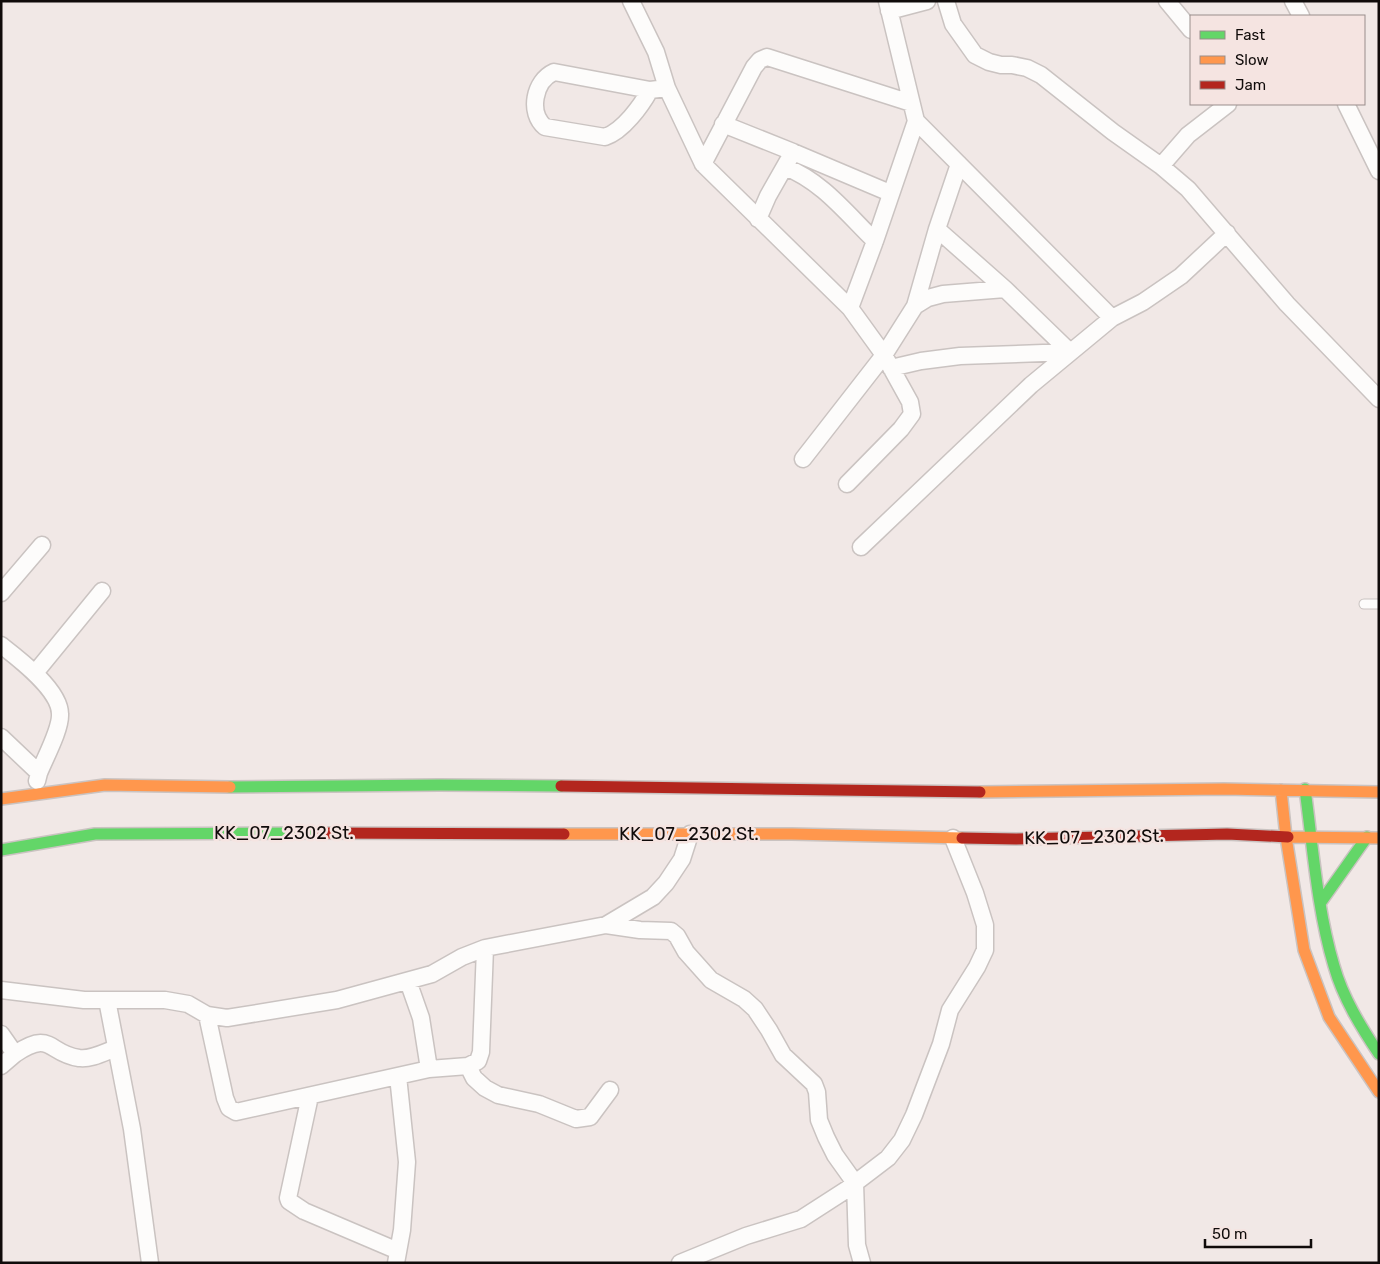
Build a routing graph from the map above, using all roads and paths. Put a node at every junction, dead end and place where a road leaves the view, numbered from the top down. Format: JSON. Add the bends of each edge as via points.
{"nodes":[{"id":1,"x":631,"y":1,"type":"edge"},
{"id":2,"x":927,"y":1,"type":"edge"},
{"id":3,"x":946,"y":1,"type":"edge"},
{"id":4,"x":1167,"y":1,"type":"edge"},
{"id":5,"x":1293,"y":1,"type":"edge"},
{"id":6,"x":888,"y":6,"type":"edge"},
{"id":7,"x":1300,"y":15,"type":"edge"},
{"id":8,"x":1190,"y":29,"type":"edge"},
{"id":9,"x":666,"y":88,"type":"junction"},
{"id":10,"x":650,"y":90,"type":"junction"},
{"id":11,"x":911,"y":103,"type":"junction"},
{"id":12,"x":1227,"y":105,"type":"edge"},
{"id":13,"x":1346,"y":105,"type":"edge"},
{"id":14,"x":916,"y":121,"type":"junction"},
{"id":15,"x":723,"y":124,"type":"junction"},
{"id":16,"x":793,"y":152,"type":"junction"},
{"id":17,"x":703,"y":164,"type":"junction"},
{"id":18,"x":959,"y":164,"type":"junction"},
{"id":19,"x":1161,"y":166,"type":"junction"},
{"id":20,"x":785,"y":167,"type":"junction"},
{"id":21,"x":1379,"y":171,"type":"edge"},
{"id":22,"x":890,"y":193,"type":"junction"},
{"id":23,"x":758,"y":219,"type":"junction"},
{"id":24,"x":937,"y":229,"type":"junction"},
{"id":25,"x":1227,"y":233,"type":"junction"},
{"id":26,"x":875,"y":241,"type":"junction"},
{"id":27,"x":1005,"y":289,"type":"junction"},
{"id":28,"x":914,"y":306,"type":"junction"},
{"id":29,"x":850,"y":308,"type":"junction"},
{"id":30,"x":1112,"y":318,"type":"junction"},
{"id":31,"x":1070,"y":352,"type":"junction"},
{"id":32,"x":888,"y":361,"type":"junction"},
{"id":33,"x":1379,"y":399,"type":"edge"},
{"id":34,"x":803,"y":459,"type":"dead end"},
{"id":35,"x":847,"y":484,"type":"dead end"},
{"id":36,"x":42,"y":544,"type":"dead end"},
{"id":37,"x":861,"y":547,"type":"dead end"},
{"id":38,"x":102,"y":591,"type":"dead end"},
{"id":39,"x":1,"y":593,"type":"edge"},
{"id":40,"x":1364,"y":604,"type":"dead end"},
{"id":41,"x":1379,"y":604,"type":"edge"},
{"id":42,"x":1,"y":645,"type":"edge"},
{"id":43,"x":35,"y":673,"type":"junction"},
{"id":44,"x":1,"y":737,"type":"edge"},
{"id":45,"x":39,"y":772,"type":"junction"},
{"id":46,"x":1281,"y":790,"type":"junction"},
{"id":47,"x":1304,"y":790,"type":"junction"},
{"id":48,"x":1379,"y":792,"type":"edge"},
{"id":49,"x":35,"y":793,"type":"junction"},
{"id":50,"x":1,"y":799,"type":"edge"},
{"id":51,"x":690,"y":834,"type":"junction"},
{"id":52,"x":1215,"y":834,"type":"junction"},
{"id":53,"x":1311,"y":836,"type":"junction"},
{"id":54,"x":1286,"y":837,"type":"junction"},
{"id":55,"x":953,"y":838,"type":"junction"},
{"id":56,"x":1373,"y":838,"type":"edge"},
{"id":57,"x":1249,"y":845,"type":"dead end"},
{"id":58,"x":1,"y":850,"type":"edge"},
{"id":59,"x":1281,"y":866,"type":"dead end"},
{"id":60,"x":1295,"y":886,"type":"junction"},
{"id":61,"x":1320,"y":902,"type":"junction"},
{"id":62,"x":606,"y":925,"type":"junction"},
{"id":63,"x":485,"y":948,"type":"junction"},
{"id":64,"x":408,"y":981,"type":"junction"},
{"id":65,"x":1,"y":990,"type":"edge"},
{"id":66,"x":107,"y":1000,"type":"junction"},
{"id":67,"x":207,"y":1015,"type":"junction"},
{"id":68,"x":1,"y":1034,"type":"edge"},
{"id":69,"x":116,"y":1048,"type":"junction"},
{"id":70,"x":15,"y":1054,"type":"junction"},
{"id":71,"x":1379,"y":1054,"type":"edge"},
{"id":72,"x":1,"y":1066,"type":"edge"},
{"id":73,"x":468,"y":1066,"type":"junction"},
{"id":74,"x":429,"y":1069,"type":"junction"},
{"id":75,"x":398,"y":1076,"type":"junction"},
{"id":76,"x":610,"y":1090,"type":"dead end"},
{"id":77,"x":1379,"y":1092,"type":"edge"},
{"id":78,"x":310,"y":1096,"type":"junction"},
{"id":79,"x":855,"y":1183,"type":"junction"},
{"id":80,"x":397,"y":1257,"type":"edge"},
{"id":81,"x":150,"y":1263,"type":"edge"},
{"id":82,"x":680,"y":1263,"type":"edge"},
{"id":83,"x":862,"y":1263,"type":"edge"}],
"edges":[{"from":1,"to":9,"type":"street","via":[[656,52]]},
{"from":2,"to":6,"type":"street"},
{"from":3,"to":19,"type":"street","via":[[953,24],[975,55],[1001,65],[1027,68],[1041,75]]},
{"from":4,"to":8,"type":"street"},
{"from":5,"to":7,"type":"street"},
{"from":6,"to":11,"type":"street"},
{"from":9,"to":10,"type":"street"},
{"from":9,"to":17,"type":"street"},
{"from":10,"to":10,"type":"street","via":[[554,72],[546,76],[536,93],[535,113],[538,122],[545,127],[605,137],[617,130],[641,105]]},
{"from":11,"to":14,"type":"street"},
{"from":11,"to":15,"type":"street","via":[[767,57],[754,67]]},
{"from":12,"to":19,"type":"street","via":[[1188,135]]},
{"from":13,"to":21,"type":"street"},
{"from":14,"to":18,"type":"street"},
{"from":14,"to":22,"type":"street"},
{"from":15,"to":16,"type":"street"},
{"from":15,"to":17,"type":"street"},
{"from":16,"to":20,"type":"street"},
{"from":16,"to":22,"type":"street"},
{"from":17,"to":23,"type":"street"},
{"from":18,"to":24,"type":"street"},
{"from":18,"to":30,"type":"street"},
{"from":19,"to":25,"type":"street","via":[[1188,189]]},
{"from":20,"to":23,"type":"street"},
{"from":20,"to":26,"type":"street","via":[[821,188]]},
{"from":22,"to":26,"type":"street"},
{"from":23,"to":29,"type":"street"},
{"from":24,"to":27,"type":"street"},
{"from":24,"to":28,"type":"street"},
{"from":25,"to":30,"type":"street","via":[[1181,276]]},
{"from":25,"to":33,"type":"street","via":[[1287,304]]},
{"from":26,"to":29,"type":"street"},
{"from":27,"to":28,"type":"street","via":[[943,294]]},
{"from":27,"to":31,"type":"street"},
{"from":28,"to":32,"type":"street"},
{"from":29,"to":32,"type":"street"},
{"from":30,"to":31,"type":"street"},
{"from":31,"to":32,"type":"street"},
{"from":31,"to":37,"type":"street","via":[[1002,411]]},
{"from":32,"to":34,"type":"street"},
{"from":32,"to":35,"type":"street","via":[[910,402],[912,414]]},
{"from":36,"to":39,"type":"street"},
{"from":38,"to":43,"type":"street"},
{"from":40,"to":41,"type":"lane"},
{"from":42,"to":43,"type":"street"},
{"from":43,"to":45,"type":"street","via":[[59,705],[61,716]]},
{"from":44,"to":45,"type":"street"},
{"from":45,"to":49,"type":"street"},
{"from":46,"to":47,"type":"main road"},
{"from":46,"to":49,"type":"main road","via":[[1013,792],[439,785],[105,785]]},
{"from":46,"to":54,"type":"main road"},
{"from":47,"to":48,"type":"main road"},
{"from":47,"to":53,"type":"main road"},
{"from":49,"to":50,"type":"main road"},
{"from":51,"to":55,"type":"main road","name":"KK_07_2302 St."},
{"from":51,"to":58,"type":"main road","name":"KK_07_2302 St.","via":[[95,834]]},
{"from":51,"to":62,"type":"street","via":[[682,859],[666,883],[653,897]]},
{"from":52,"to":54,"type":"main road","name":"KK_07_2302 St."},
{"from":52,"to":55,"type":"main road","name":"KK_07_2302 St."},
{"from":52,"to":57,"type":"main road"},
{"from":53,"to":54,"type":"main road","name":"KK_07_2302 St."},
{"from":53,"to":56,"type":"main road","name":"KK_07_2302 St."},
{"from":53,"to":61,"type":"main road"},
{"from":54,"to":60,"type":"main road"},
{"from":55,"to":79,"type":"street","via":[[985,925],[985,950],[950,1010],[941,1044],[902,1140],[888,1158]]},
{"from":56,"to":61,"type":"main road"},
{"from":59,"to":60,"type":"main road"},
{"from":60,"to":77,"type":"main road","via":[[1304,950],[1324,1008]]},
{"from":61,"to":71,"type":"main road","via":[[1338,981]]},
{"from":62,"to":63,"type":"street"},
{"from":62,"to":79,"type":"street","via":[[670,931],[711,980],[755,1009],[783,1055],[814,1084],[819,1120],[826,1138]]},
{"from":63,"to":64,"type":"street","via":[[432,974]]},
{"from":63,"to":73,"type":"street","via":[[481,1052],[478,1061]]},
{"from":64,"to":67,"type":"street","via":[[337,1000],[227,1018]]},
{"from":64,"to":74,"type":"street","via":[[422,1018]]},
{"from":65,"to":66,"type":"street"},
{"from":66,"to":67,"type":"street","via":[[166,1000],[188,1004]]},
{"from":66,"to":69,"type":"street"},
{"from":67,"to":78,"type":"street","via":[[224,1098],[229,1108],[236,1112]]},
{"from":68,"to":70,"type":"street"},
{"from":69,"to":70,"type":"street","via":[[82,1059],[34,1042]]},
{"from":69,"to":81,"type":"street","via":[[132,1129]]},
{"from":70,"to":72,"type":"street"},
{"from":73,"to":74,"type":"street"},
{"from":73,"to":76,"type":"street","via":[[474,1078],[498,1095],[539,1104],[576,1119],[590,1116]]},
{"from":74,"to":75,"type":"street"},
{"from":75,"to":78,"type":"street"},
{"from":75,"to":80,"type":"street","via":[[407,1162]]},
{"from":78,"to":80,"type":"street","via":[[289,1201]]},
{"from":79,"to":82,"type":"street","via":[[801,1219],[746,1236]]},
{"from":79,"to":83,"type":"street","via":[[857,1245]]}]}
